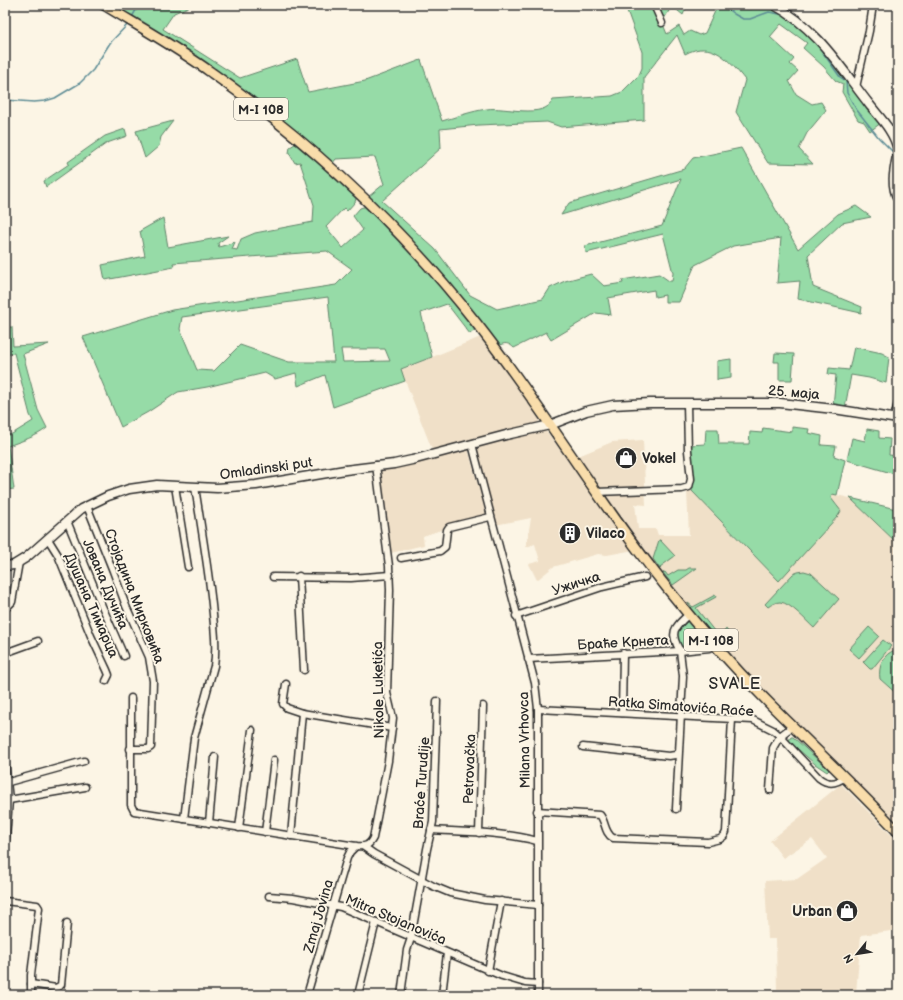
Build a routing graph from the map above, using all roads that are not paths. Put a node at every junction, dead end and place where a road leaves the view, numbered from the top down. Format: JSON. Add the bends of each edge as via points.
{"nodes":[{"id":1,"x":104,"y":5,"type":"edge"},
{"id":2,"x":654,"y":5,"type":"edge"},
{"id":3,"x":774,"y":5,"type":"edge"},
{"id":4,"x":873,"y":5,"type":"edge"},
{"id":5,"x":662,"y":23,"type":"dead end"},
{"id":6,"x":856,"y":87,"type":"junction"},
{"id":7,"x":898,"y":151,"type":"edge"},
{"id":8,"x":898,"y":199,"type":"edge"},
{"id":9,"x":687,"y":403,"type":"junction"},
{"id":10,"x":898,"y":403,"type":"edge"},
{"id":11,"x":896,"y":419,"type":"edge"},
{"id":12,"x":550,"y":426,"type":"junction"},
{"id":13,"x":472,"y":444,"type":"junction"},
{"id":14,"x":376,"y":465,"type":"junction"},
{"id":15,"x":175,"y":486,"type":"junction"},
{"id":16,"x":196,"y":487,"type":"junction"},
{"id":17,"x":596,"y":492,"type":"junction"},
{"id":18,"x":87,"y":506,"type":"junction"},
{"id":19,"x":490,"y":517,"type":"junction"},
{"id":20,"x":67,"y":521,"type":"junction"},
{"id":21,"x":48,"y":539,"type":"junction"},
{"id":22,"x":401,"y":558,"type":"dead end"},
{"id":23,"x":19,"y":562,"type":"junction"},
{"id":24,"x":5,"y":566,"type":"edge"},
{"id":25,"x":188,"y":567,"type":"dead end"},
{"id":26,"x":390,"y":575,"type":"junction"},
{"id":27,"x":299,"y":576,"type":"junction"},
{"id":28,"x":273,"y":577,"type":"dead end"},
{"id":29,"x":645,"y":577,"type":"dead end"},
{"id":30,"x":5,"y":609,"type":"edge"},
{"id":31,"x":689,"y":614,"type":"junction"},
{"id":32,"x":516,"y":616,"type":"junction"},
{"id":33,"x":38,"y":642,"type":"dead end"},
{"id":34,"x":715,"y":644,"type":"junction"},
{"id":35,"x":680,"y":651,"type":"junction"},
{"id":36,"x":5,"y":653,"type":"edge"},
{"id":37,"x":623,"y":654,"type":"junction"},
{"id":38,"x":124,"y":656,"type":"dead end"},
{"id":39,"x":528,"y":659,"type":"junction"},
{"id":40,"x":304,"y":670,"type":"dead end"},
{"id":41,"x":106,"y":681,"type":"dead end"},
{"id":42,"x":286,"y":684,"type":"dead end"},
{"id":43,"x":131,"y":698,"type":"dead end"},
{"id":44,"x":437,"y":701,"type":"dead end"},
{"id":45,"x":483,"y":706,"type":"dead end"},
{"id":46,"x":538,"y":709,"type":"junction"},
{"id":47,"x":302,"y":712,"type":"junction"},
{"id":48,"x":622,"y":713,"type":"junction"},
{"id":49,"x":682,"y":716,"type":"junction"},
{"id":50,"x":732,"y":719,"type":"junction"},
{"id":51,"x":793,"y":726,"type":"junction"},
{"id":52,"x":392,"y":728,"type":"junction"},
{"id":53,"x":252,"y":730,"type":"dead end"},
{"id":54,"x":780,"y":736,"type":"junction"},
{"id":55,"x":583,"y":747,"type":"dead end"},
{"id":56,"x":130,"y":749,"type":"junction"},
{"id":57,"x":678,"y":753,"type":"junction"},
{"id":58,"x":215,"y":757,"type":"dead end"},
{"id":59,"x":274,"y":760,"type":"dead end"},
{"id":60,"x":84,"y":761,"type":"dead end"},
{"id":61,"x":5,"y":763,"type":"edge"},
{"id":62,"x":845,"y":777,"type":"junction"},
{"id":63,"x":6,"y":782,"type":"edge"},
{"id":64,"x":85,"y":787,"type":"dead end"},
{"id":65,"x":770,"y":790,"type":"dead end"},
{"id":66,"x":9,"y":800,"type":"junction"},
{"id":67,"x":676,"y":809,"type":"dead end"},
{"id":68,"x":537,"y":811,"type":"junction"},
{"id":69,"x":184,"y":819,"type":"junction"},
{"id":70,"x":209,"y":823,"type":"junction"},
{"id":71,"x":239,"y":828,"type":"junction"},
{"id":72,"x":431,"y":830,"type":"junction"},
{"id":73,"x":265,"y":832,"type":"junction"},
{"id":74,"x":898,"y":832,"type":"edge"},
{"id":75,"x":479,"y":833,"type":"junction"},
{"id":76,"x":291,"y":836,"type":"junction"},
{"id":77,"x":538,"y":841,"type":"junction"},
{"id":78,"x":356,"y":846,"type":"junction"},
{"id":79,"x":364,"y":847,"type":"junction"},
{"id":80,"x":5,"y":850,"type":"edge"},
{"id":81,"x":422,"y":880,"type":"junction"},
{"id":82,"x":269,"y":896,"type":"dead end"},
{"id":83,"x":5,"y":901,"type":"edge"},
{"id":84,"x":501,"y":902,"type":"junction"},
{"id":85,"x":333,"y":905,"type":"junction"},
{"id":86,"x":538,"y":905,"type":"junction"},
{"id":87,"x":376,"y":922,"type":"junction"},
{"id":88,"x":68,"y":923,"type":"dead end"},
{"id":89,"x":411,"y":938,"type":"junction"},
{"id":90,"x":447,"y":953,"type":"junction"},
{"id":91,"x":488,"y":970,"type":"junction"},
{"id":92,"x":31,"y":984,"type":"junction"},
{"id":93,"x":538,"y":984,"type":"junction"},
{"id":94,"x":31,"y":995,"type":"edge"},
{"id":95,"x":307,"y":995,"type":"edge"},
{"id":96,"x":358,"y":995,"type":"edge"},
{"id":97,"x":401,"y":995,"type":"edge"},
{"id":98,"x":442,"y":995,"type":"edge"},
{"id":99,"x":538,"y":995,"type":"edge"}],
"edges":[{"from":1,"to":12,"type":"main road","number":"M-I 108","via":[[211,72],[258,107],[304,144],[379,212],[476,322]]},
{"from":2,"to":5,"type":"street"},
{"from":3,"to":6,"type":"street","via":[[789,14],[814,36]]},
{"from":4,"to":6,"type":"street"},
{"from":6,"to":7,"type":"street","via":[[887,127]]},
{"from":7,"to":8,"type":"street","via":[[893,182]]},
{"from":9,"to":11,"type":"street","name":"25. маја","via":[[780,402]]},
{"from":9,"to":12,"type":"street","name":"25. маја","via":[[613,406],[586,411]]},
{"from":9,"to":17,"type":"street","via":[[691,479],[689,487]]},
{"from":10,"to":11,"type":"street"},
{"from":12,"to":13,"type":"street","name":"Omladinski put"},
{"from":12,"to":17,"type":"main road","number":"M-I 108"},
{"from":13,"to":14,"type":"street","name":"Omladinski put","via":[[408,461]]},
{"from":13,"to":19,"type":"street","name":"Milana Vrhovca"},
{"from":14,"to":16,"type":"street","name":"Omladinski put","via":[[256,485]]},
{"from":14,"to":26,"type":"street","name":"Nikole Luketića"},
{"from":15,"to":16,"type":"street","name":"Omladinski put"},
{"from":15,"to":18,"type":"street","name":"Omladinski put","via":[[157,485],[130,489]]},
{"from":15,"to":25,"type":"street"},
{"from":16,"to":69,"type":"street","via":[[208,567],[216,654],[194,738]]},
{"from":17,"to":31,"type":"main road","number":"M-I 108"},
{"from":18,"to":20,"type":"street","name":"Omladinski put"},
{"from":18,"to":56,"type":"street","name":"Стојадина Мирковића","via":[[151,669],[152,747]]},
{"from":19,"to":22,"type":"street","via":[[449,527],[445,547],[440,551]]},
{"from":19,"to":32,"type":"street","name":"Milana Vrhovca"},
{"from":20,"to":21,"type":"street","name":"Omladinski put"},
{"from":20,"to":38,"type":"street","name":"Јована Дучића"},
{"from":21,"to":23,"type":"street","name":"Omladinski put"},
{"from":21,"to":41,"type":"street","name":"Душана Тимарца","via":[[58,555],[107,670],[109,675]]},
{"from":23,"to":24,"type":"street","name":"Omladinski put"},
{"from":23,"to":30,"type":"street","via":[[12,602]]},
{"from":26,"to":27,"type":"street","via":[[351,578]]},
{"from":26,"to":52,"type":"street","name":"Nikole Luketića","via":[[388,693],[393,718]]},
{"from":27,"to":28,"type":"street"},
{"from":27,"to":40,"type":"street"},
{"from":29,"to":32,"type":"street","name":"Ужичка","via":[[602,587]]},
{"from":31,"to":34,"type":"main road","number":"M-I 108"},
{"from":31,"to":35,"type":"street","via":[[673,632]]},
{"from":32,"to":39,"type":"street","name":"Milana Vrhovca"},
{"from":33,"to":36,"type":"street"},
{"from":34,"to":35,"type":"street","via":[[709,648]]},
{"from":34,"to":51,"type":"main road","number":"M-I 108"},
{"from":35,"to":37,"type":"street","name":"Браће Крнета"},
{"from":35,"to":49,"type":"street","name":"Браће Крнета","via":[[683,676]]},
{"from":37,"to":39,"type":"street","name":"Браће Крнета"},
{"from":37,"to":48,"type":"street"},
{"from":39,"to":46,"type":"street","name":"Milana Vrhovca","via":[[535,683]]},
{"from":42,"to":47,"type":"street","via":[[284,707]]},
{"from":43,"to":56,"type":"street"},
{"from":44,"to":72,"type":"street","name":"Braće Turudije"},
{"from":45,"to":75,"type":"street","name":"Petrovačka"},
{"from":46,"to":48,"type":"street","name":"Ratka Simatovića Raće"},
{"from":46,"to":68,"type":"street","name":"Milana Vrhovca"},
{"from":47,"to":52,"type":"street"},
{"from":47,"to":76,"type":"street"},
{"from":48,"to":49,"type":"street","name":"Ratka Simatovića Raće"},
{"from":49,"to":50,"type":"street","name":"Ratka Simatovića Raće"},
{"from":49,"to":57,"type":"street","name":"Браће Крнета"},
{"from":50,"to":54,"type":"street","name":"Ratka Simatovića Raće","via":[[753,720]]},
{"from":50,"to":68,"type":"street","via":[[726,832],[720,839],[698,842],[613,838],[600,815]]},
{"from":51,"to":54,"type":"street"},
{"from":51,"to":62,"type":"main road","number":"M-I 108"},
{"from":52,"to":79,"type":"street","name":"Nikole Luketića","via":[[372,838]]},
{"from":53,"to":71,"type":"street"},
{"from":54,"to":62,"type":"street","name":"Ratka Simatovića Raće","via":[[824,782],[835,783]]},
{"from":54,"to":65,"type":"street","via":[[773,748]]},
{"from":55,"to":57,"type":"street","via":[[669,756]]},
{"from":56,"to":69,"type":"street","via":[[131,805],[134,811]]},
{"from":57,"to":67,"type":"street","name":"Браће Крнета"},
{"from":58,"to":70,"type":"street"},
{"from":59,"to":73,"type":"street"},
{"from":60,"to":63,"type":"street"},
{"from":61,"to":63,"type":"street"},
{"from":62,"to":74,"type":"main road","number":"M-I 108"},
{"from":63,"to":66,"type":"street"},
{"from":64,"to":66,"type":"street"},
{"from":66,"to":80,"type":"street"},
{"from":68,"to":77,"type":"street","name":"Milana Vrhovca"},
{"from":69,"to":70,"type":"street"},
{"from":70,"to":71,"type":"street"},
{"from":71,"to":73,"type":"street"},
{"from":72,"to":75,"type":"street"},
{"from":72,"to":81,"type":"street","name":"Braće Turudije"},
{"from":73,"to":76,"type":"street"},
{"from":75,"to":77,"type":"street"},
{"from":76,"to":78,"type":"street"},
{"from":77,"to":86,"type":"street","name":"Milana Vrhovca"},
{"from":78,"to":79,"type":"street"},
{"from":78,"to":85,"type":"street","name":"Zmaj Jovina","via":[[350,852]]},
{"from":79,"to":81,"type":"street"},
{"from":81,"to":84,"type":"street","via":[[450,893]]},
{"from":81,"to":89,"type":"street","name":"Braće Turudije"},
{"from":82,"to":85,"type":"street","name":"Mitra Stojanovića"},
{"from":83,"to":92,"type":"street","via":[[37,905],[39,908]]},
{"from":84,"to":86,"type":"street"},
{"from":84,"to":91,"type":"street"},
{"from":85,"to":87,"type":"street","name":"Mitra Stojanovića"},
{"from":85,"to":95,"type":"street","name":"Zmaj Jovina"},
{"from":86,"to":93,"type":"street","name":"Milana Vrhovca"},
{"from":87,"to":89,"type":"street","name":"Mitra Stojanovića"},
{"from":87,"to":96,"type":"street"},
{"from":88,"to":92,"type":"street","via":[[61,985],[56,988]]},
{"from":89,"to":90,"type":"street","name":"Mitra Stojanovića"},
{"from":89,"to":97,"type":"street","name":"Braće Turudije"},
{"from":90,"to":91,"type":"street","name":"Mitra Stojanovića"},
{"from":90,"to":98,"type":"street"},
{"from":91,"to":93,"type":"street","name":"Mitra Stojanovića","via":[[525,983]]},
{"from":92,"to":94,"type":"street"},
{"from":93,"to":99,"type":"street","name":"Milana Vrhovca"}]}
